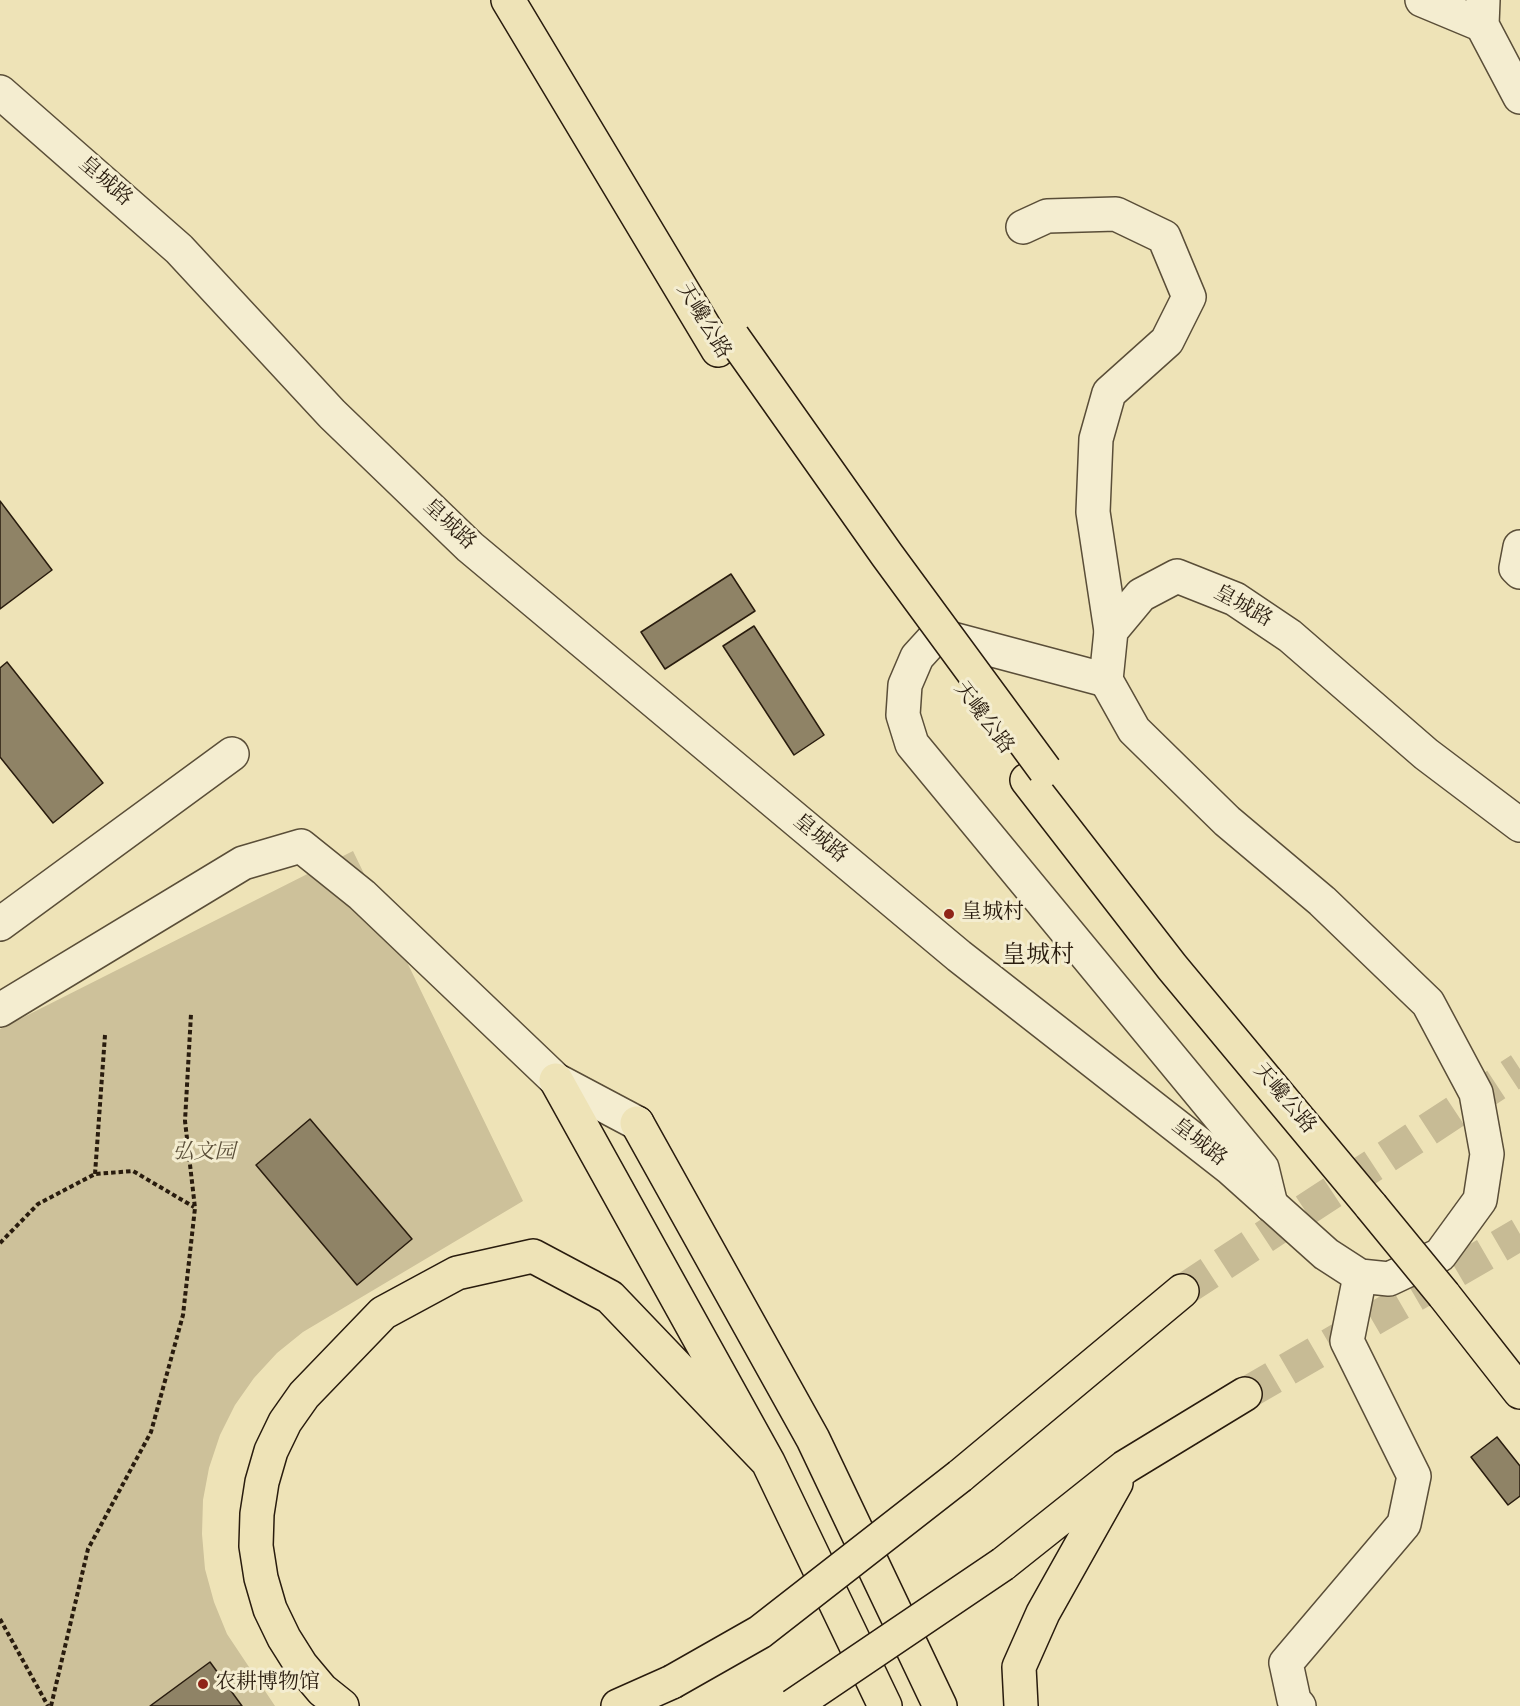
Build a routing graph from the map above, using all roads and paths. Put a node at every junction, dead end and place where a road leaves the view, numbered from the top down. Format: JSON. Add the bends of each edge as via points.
{"nodes":[{"id":1,"x":508,"y":0,"type":"edge"},
{"id":2,"x":533,"y":0,"type":"edge"},
{"id":3,"x":1422,"y":0,"type":"edge"},
{"id":4,"x":1483,"y":13,"type":"edge"},
{"id":5,"x":0,"y":92,"type":"edge"},
{"id":6,"x":1520,"y":97,"type":"edge"},
{"id":7,"x":1023,"y":226,"type":"dead end"},
{"id":8,"x":725,"y":344,"type":"junction"},
{"id":9,"x":1520,"y":548,"type":"edge"},
{"id":10,"x":1520,"y":572,"type":"edge"},
{"id":11,"x":1111,"y":631,"type":"junction"},
{"id":12,"x":1106,"y":680,"type":"junction"},
{"id":13,"x":232,"y":754,"type":"dead end"},
{"id":14,"x":1520,"y":825,"type":"edge"},
{"id":15,"x":0,"y":924,"type":"edge"},
{"id":16,"x":0,"y":1010,"type":"edge"},
{"id":17,"x":191,"y":1014,"type":"dead end"},
{"id":18,"x":105,"y":1035,"type":"dead end"},
{"id":19,"x":556,"y":1080,"type":"junction"},
{"id":20,"x":637,"y":1123,"type":"joint"},
{"id":21,"x":95,"y":1174,"type":"junction"},
{"id":22,"x":1271,"y":1205,"type":"junction"},
{"id":23,"x":195,"y":1208,"type":"junction"},
{"id":24,"x":0,"y":1243,"type":"edge"},
{"id":25,"x":1360,"y":1276,"type":"junction"},
{"id":26,"x":1450,"y":1289,"type":"junction"},
{"id":27,"x":1182,"y":1291,"type":"tunnel mouth"},
{"id":28,"x":1520,"y":1361,"type":"edge"},
{"id":29,"x":1520,"y":1392,"type":"edge"},
{"id":30,"x":1245,"y":1394,"type":"tunnel mouth"},
{"id":31,"x":813,"y":1439,"type":"junction"},
{"id":32,"x":768,"y":1462,"type":"junction"},
{"id":33,"x":1125,"y":1467,"type":"junction"},
{"id":34,"x":0,"y":1619,"type":"edge"},
{"id":35,"x":50,"y":1706,"type":"edge"},
{"id":36,"x":342,"y":1706,"type":"edge"},
{"id":37,"x":618,"y":1706,"type":"edge"},
{"id":38,"x":793,"y":1706,"type":"edge"},
{"id":39,"x":885,"y":1706,"type":"edge"},
{"id":40,"x":940,"y":1706,"type":"edge"},
{"id":41,"x":1021,"y":1706,"type":"edge"},
{"id":42,"x":1299,"y":1706,"type":"edge"}],
"edges":[{"from":1,"to":8,"type":"main road","name":"天巉公路"},
{"from":2,"to":8,"type":"main road","name":"天巉公路"},
{"from":3,"to":4,"type":"street"},
{"from":4,"to":6,"type":"street"},
{"from":5,"to":22,"type":"street","name":"皇城路","via":[[179,249],[332,414],[470,547],[959,956],[1230,1168]]},
{"from":7,"to":11,"type":"street","via":[[1047,216],[1116,214],[1164,237],[1188,297],[1167,341],[1108,393],[1096,439],[1094,512]]},
{"from":8,"to":26,"type":"main road","name":"天巉公路","via":[[870,569],[1187,955]]},
{"from":9,"to":10,"type":"street","via":[[1516,568]]},
{"from":11,"to":12,"type":"street"},
{"from":11,"to":14,"type":"street","name":"皇城路","via":[[1141,596],[1177,576],[1235,599],[1290,636],[1426,754]]},
{"from":12,"to":22,"type":"street","via":[[937,634],[916,657],[905,685],[903,715],[912,744],[1262,1168]]},
{"from":12,"to":25,"type":"street","name":"皇城路","via":[[1134,729],[1227,821],[1322,901],[1428,1003],[1476,1093],[1487,1154],[1480,1200],[1440,1255],[1389,1280]]},
{"from":13,"to":15,"type":"street"},
{"from":16,"to":19,"type":"street","via":[[243,863],[301,846],[362,895]]},
{"from":17,"to":23,"type":"path","via":[[185,1121]]},
{"from":18,"to":21,"type":"path"},
{"from":19,"to":20,"type":"street"},
{"from":19,"to":32,"type":"main road"},
{"from":20,"to":31,"type":"main road"},
{"from":21,"to":23,"type":"path","via":[[133,1171]]},
{"from":21,"to":24,"type":"path","via":[[38,1204]]},
{"from":22,"to":25,"type":"street","name":"皇城路","via":[[1326,1254]]},
{"from":23,"to":35,"type":"path","via":[[183,1315],[151,1432],[88,1549]]},
{"from":25,"to":42,"type":"street","via":[[1347,1341],[1414,1476],[1404,1524],[1286,1662],[1294,1700]]},
{"from":26,"to":28,"type":"main road","name":"天巉公路"},
{"from":26,"to":29,"type":"main road","name":"天巉公路"},
{"from":27,"to":37,"type":"main road","bridge":true,"via":[[960,1476],[760,1632],[672,1682]]},
{"from":30,"to":33,"type":"main road"},
{"from":31,"to":32,"type":"main road"},
{"from":31,"to":40,"type":"main road"},
{"from":32,"to":36,"type":"main road","via":[[610,1297],[532,1256],[457,1273],[383,1313],[304,1395],[285,1422],[271,1451],[256,1514],[256,1546],[270,1609],[301,1665]]},
{"from":32,"to":39,"type":"main road"},
{"from":33,"to":38,"type":"main road","bridge":true,"via":[[1004,1564]]},
{"from":33,"to":41,"type":"main road","via":[[1043,1613],[1019,1667]]},
{"from":34,"to":35,"type":"path"}]}
